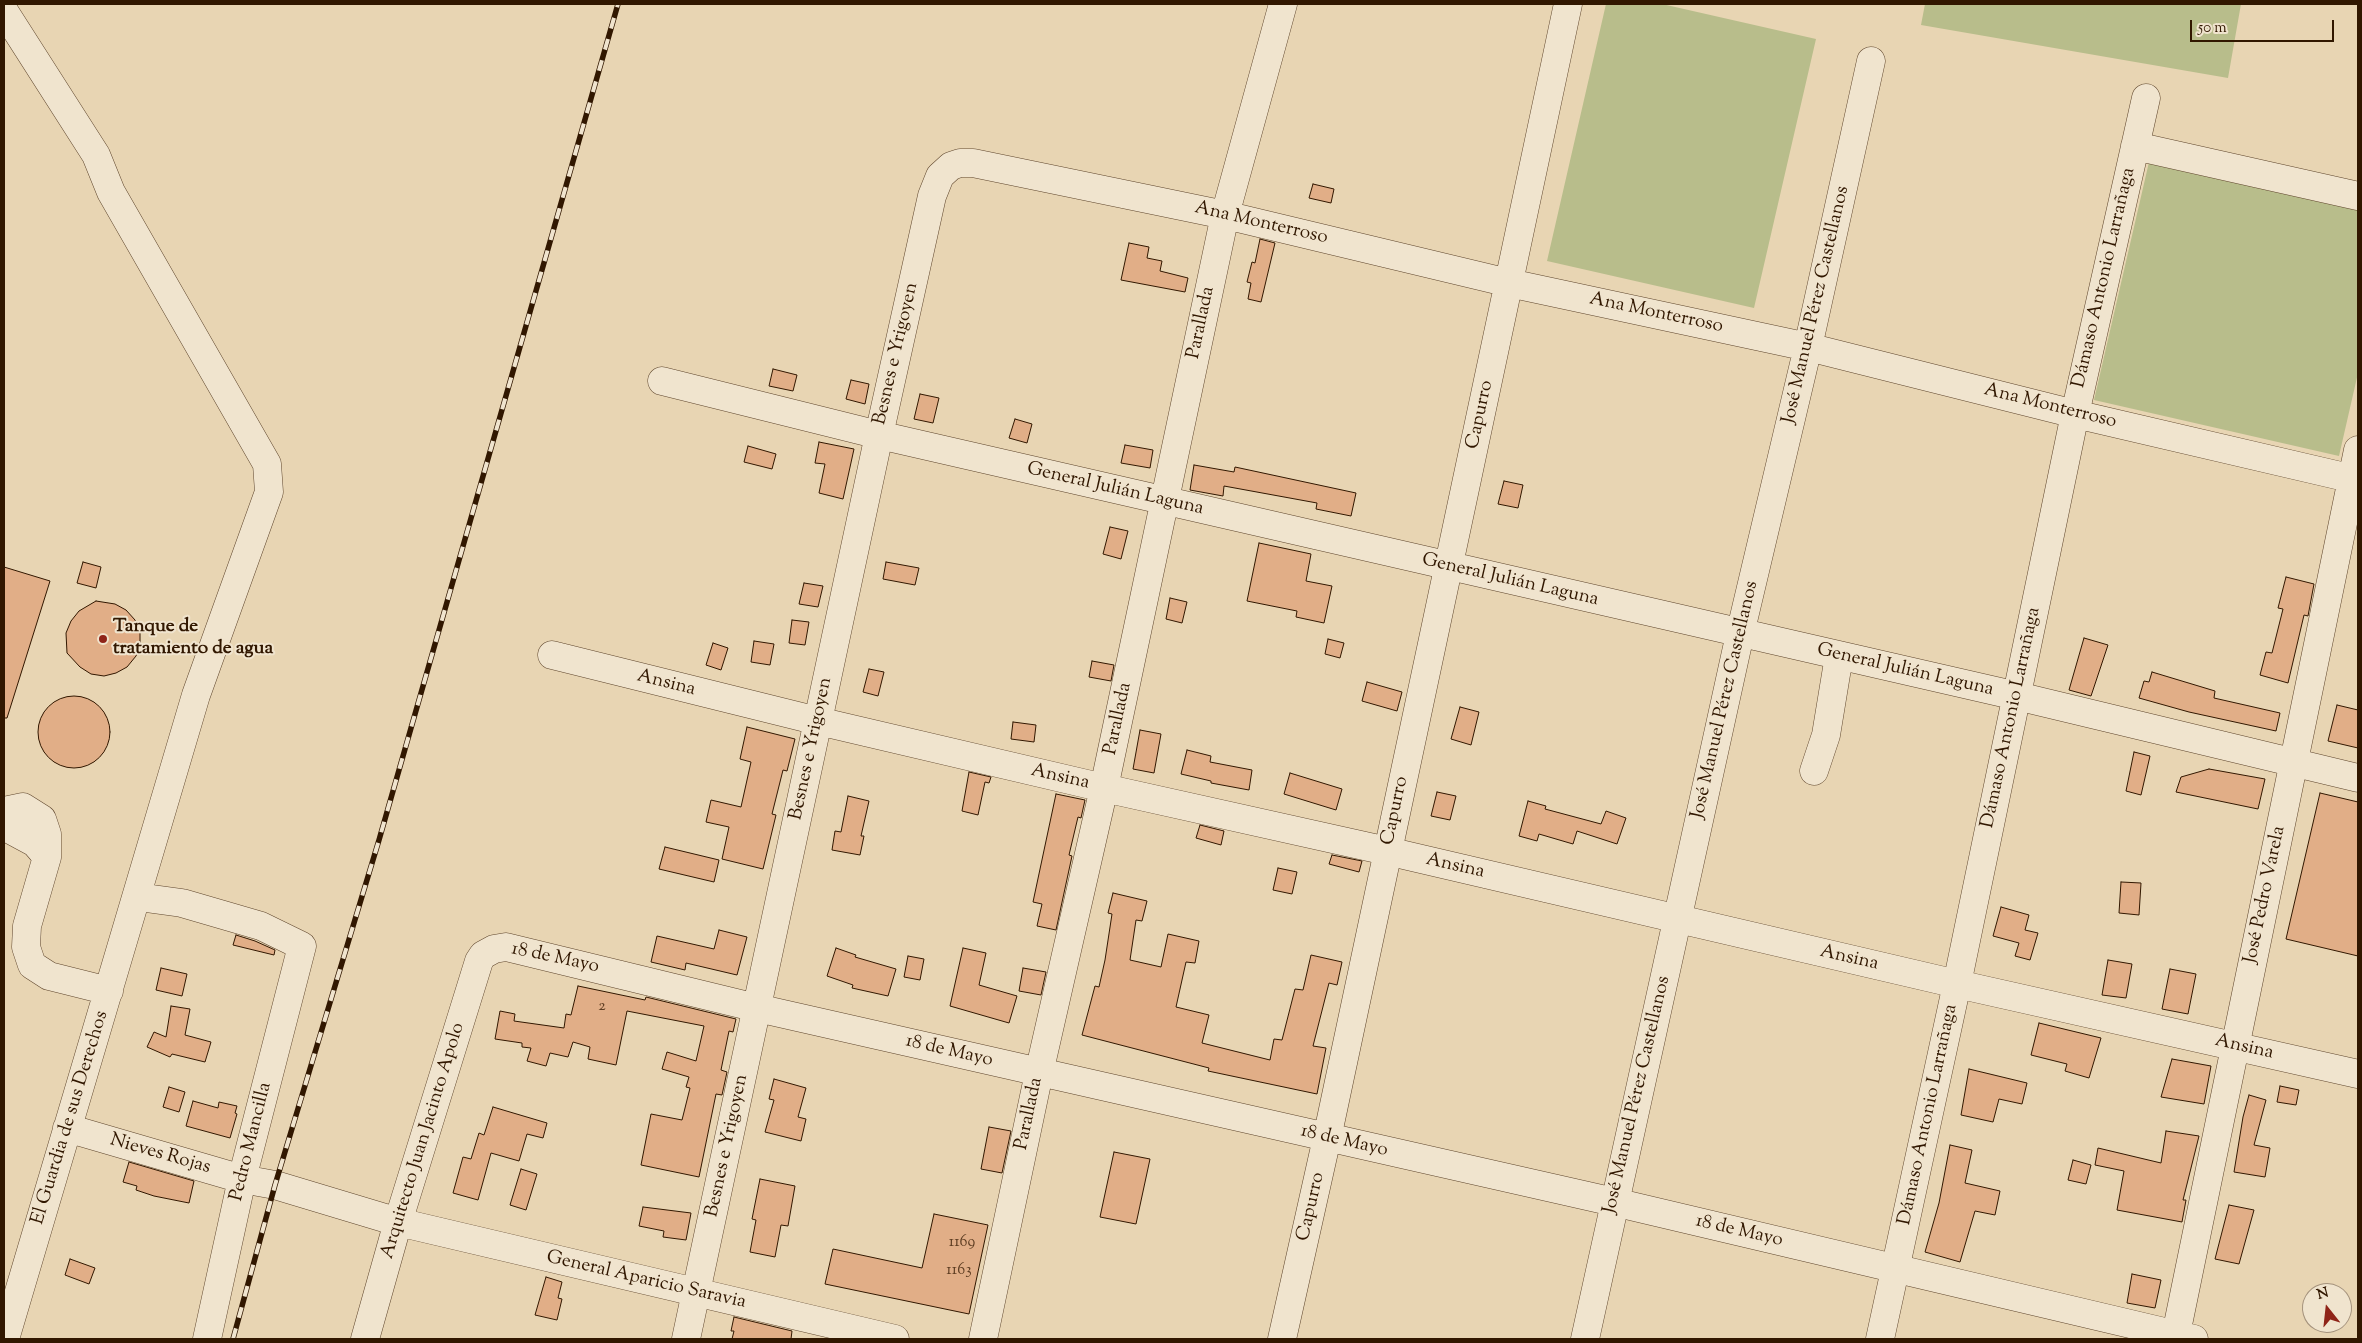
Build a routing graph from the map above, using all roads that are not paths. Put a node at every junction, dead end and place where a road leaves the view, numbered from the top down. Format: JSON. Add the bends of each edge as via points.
{"nodes":[{"id":1,"x":1283,"y":4,"type":"edge"},
{"id":2,"x":1568,"y":4,"type":"edge"},
{"id":3,"x":4,"y":11,"type":"edge"},
{"id":4,"x":1871,"y":61,"type":"dead end"},
{"id":5,"x":2146,"y":98,"type":"dead end"},
{"id":6,"x":2135,"y":146,"type":"junction"},
{"id":7,"x":951,"y":166,"type":"joint"},
{"id":8,"x":2358,"y":196,"type":"edge"},
{"id":9,"x":1225,"y":215,"type":"junction"},
{"id":10,"x":1509,"y":283,"type":"junction"},
{"id":11,"x":1808,"y":347,"type":"junction"},
{"id":12,"x":662,"y":381,"type":"dead end"},
{"id":13,"x":2075,"y":414,"type":"junction"},
{"id":14,"x":879,"y":435,"type":"junction"},
{"id":15,"x":2358,"y":450,"type":"edge"},
{"id":16,"x":2355,"y":480,"type":"edge"},
{"id":17,"x":1164,"y":501,"type":"junction"},
{"id":18,"x":1449,"y":567,"type":"junction"},
{"id":19,"x":1740,"y":634,"type":"junction"},
{"id":20,"x":552,"y":655,"type":"dead end"},
{"id":21,"x":1839,"y":656,"type":"junction"},
{"id":22,"x":2017,"y":696,"type":"junction"},
{"id":23,"x":818,"y":721,"type":"junction"},
{"id":24,"x":2295,"y":762,"type":"junction"},
{"id":25,"x":1814,"y":770,"type":"dead end"},
{"id":26,"x":2358,"y":778,"type":"edge"},
{"id":27,"x":1104,"y":788,"type":"junction"},
{"id":28,"x":4,"y":811,"type":"edge"},
{"id":29,"x":4,"y":818,"type":"edge"},
{"id":30,"x":1387,"y":851,"type":"junction"},
{"id":31,"x":47,"y":857,"type":"junction"},
{"id":32,"x":138,"y":897,"type":"junction"},
{"id":33,"x":1677,"y":918,"type":"junction"},
{"id":34,"x":494,"y":949,"type":"joint"},
{"id":35,"x":1957,"y":984,"type":"junction"},
{"id":36,"x":110,"y":991,"type":"junction"},
{"id":37,"x":756,"y":1008,"type":"junction"},
{"id":38,"x":2234,"y":1045,"type":"junction"},
{"id":39,"x":1039,"y":1073,"type":"junction"},
{"id":40,"x":2358,"y":1074,"type":"edge"},
{"id":41,"x":67,"y":1128,"type":"junction"},
{"id":42,"x":1327,"y":1138,"type":"junction"},
{"id":43,"x":242,"y":1179,"type":"junction"},
{"id":44,"x":1614,"y":1202,"type":"junction"},
{"id":45,"x":398,"y":1222,"type":"junction"},
{"id":46,"x":1896,"y":1269,"type":"junction"},
{"id":47,"x":696,"y":1294,"type":"junction"},
{"id":48,"x":2182,"y":1338,"type":"edge"},
{"id":49,"x":5,"y":1339,"type":"edge"},
{"id":50,"x":207,"y":1339,"type":"edge"},
{"id":51,"x":365,"y":1339,"type":"edge"},
{"id":52,"x":686,"y":1339,"type":"edge"},
{"id":53,"x":895,"y":1339,"type":"edge"},
{"id":54,"x":983,"y":1339,"type":"edge"},
{"id":55,"x":1282,"y":1339,"type":"edge"},
{"id":56,"x":1585,"y":1339,"type":"edge"},
{"id":57,"x":1880,"y":1339,"type":"edge"}],
"edges":[{"from":1,"to":9,"type":"street","name":"Parallada"},
{"from":2,"to":10,"type":"street","name":"Capurro"},
{"from":3,"to":32,"type":"street","name":"El Guardia de sus Derechos","via":[[96,155],[111,192],[267,464],[269,492],[196,695]]},
{"from":4,"to":11,"type":"street","name":"José Manuel Pérez Castellanos"},
{"from":5,"to":6,"type":"street","name":"Dámaso Antonio Larrañaga"},
{"from":6,"to":8,"type":"street"},
{"from":6,"to":13,"type":"street","name":"Dámaso Antonio Larrañaga"},
{"from":7,"to":9,"type":"street","name":"Ana Monterroso","via":[[973,164]]},
{"from":7,"to":14,"type":"street","name":"Besnes e Yrigoyen","via":[[940,176],[934,191]]},
{"from":9,"to":10,"type":"street","name":"Ana Monterroso"},
{"from":9,"to":17,"type":"street","name":"Parallada"},
{"from":10,"to":11,"type":"street","name":"Ana Monterroso"},
{"from":10,"to":18,"type":"street","name":"Capurro"},
{"from":11,"to":13,"type":"street","name":"Ana Monterroso"},
{"from":11,"to":19,"type":"street","name":"José Manuel Pérez Castellanos"},
{"from":12,"to":14,"type":"street","name":"General Julián Laguna"},
{"from":13,"to":16,"type":"street","name":"Ana Monterroso"},
{"from":13,"to":22,"type":"street","name":"Dámaso Antonio Larrañaga"},
{"from":14,"to":17,"type":"street","name":"General Julián Laguna"},
{"from":14,"to":23,"type":"street","name":"Besnes e Yrigoyen"},
{"from":15,"to":16,"type":"street","name":"José Pedro Varela"},
{"from":16,"to":24,"type":"street","name":"José Pedro Varela"},
{"from":17,"to":18,"type":"street","name":"General Julián Laguna"},
{"from":17,"to":27,"type":"street","name":"Parallada"},
{"from":18,"to":19,"type":"street","name":"General Julián Laguna"},
{"from":18,"to":30,"type":"street","name":"Capurro"},
{"from":19,"to":21,"type":"street","name":"General Julián Laguna"},
{"from":19,"to":33,"type":"street","name":"José Manuel Pérez Castellanos"},
{"from":20,"to":23,"type":"street","name":"Ansina"},
{"from":21,"to":22,"type":"street","name":"General Julián Laguna"},
{"from":21,"to":25,"type":"street","via":[[1826,735]]},
{"from":22,"to":24,"type":"street","name":"General Julián Laguna"},
{"from":22,"to":35,"type":"street","name":"Dámaso Antonio Larrañaga"},
{"from":23,"to":27,"type":"street","name":"Ansina"},
{"from":23,"to":37,"type":"street","name":"Besnes e Yrigoyen"},
{"from":24,"to":26,"type":"street","name":"General Julián Laguna"},
{"from":24,"to":38,"type":"street","name":"José Pedro Varela"},
{"from":27,"to":30,"type":"street","name":"Ansina"},
{"from":27,"to":39,"type":"street","name":"Parallada"},
{"from":28,"to":31,"type":"street","via":[[23,807],[42,819],[47,834]]},
{"from":29,"to":31,"type":"street","via":[[9,829],[35,843]]},
{"from":30,"to":33,"type":"street","name":"Ansina"},
{"from":30,"to":42,"type":"street","name":"Capurro"},
{"from":31,"to":36,"type":"street","via":[[27,926],[26,947],[32,965],[49,976]]},
{"from":32,"to":36,"type":"street","name":"El Guardia de sus Derechos"},
{"from":32,"to":43,"type":"street","name":"Pedro Mancilla","via":[[182,903],[261,926],[302,946]]},
{"from":33,"to":35,"type":"street","name":"Ansina"},
{"from":33,"to":44,"type":"street","name":"José Manuel Pérez Castellanos"},
{"from":34,"to":37,"type":"street","name":"18 de Mayo","via":[[519,949]]},
{"from":34,"to":45,"type":"street","name":"Arquitecto Juan Jacinto Apolo","via":[[483,956],[474,973]]},
{"from":35,"to":38,"type":"street","name":"Ansina"},
{"from":35,"to":46,"type":"street","name":"Dámaso Antonio Larrañaga"},
{"from":36,"to":41,"type":"street","name":"El Guardia de sus Derechos"},
{"from":37,"to":39,"type":"street","name":"18 de Mayo"},
{"from":37,"to":47,"type":"street","name":"Besnes e Yrigoyen"},
{"from":38,"to":40,"type":"street","name":"Ansina"},
{"from":38,"to":48,"type":"street","name":"José Pedro Varela"},
{"from":39,"to":42,"type":"street","name":"18 de Mayo"},
{"from":39,"to":54,"type":"street","name":"Parallada"},
{"from":41,"to":43,"type":"street","name":"Nieves Rojas"},
{"from":41,"to":49,"type":"street","name":"El Guardia de sus Derechos"},
{"from":42,"to":44,"type":"street","name":"18 de Mayo"},
{"from":42,"to":55,"type":"street","name":"Capurro"},
{"from":43,"to":45,"type":"street","name":"Nieves Rojas","via":[[275,1185]]},
{"from":43,"to":50,"type":"street","name":"Pedro Mancilla"},
{"from":44,"to":46,"type":"street","name":"18 de Mayo"},
{"from":44,"to":56,"type":"street","name":"José Manuel Pérez Castellanos"},
{"from":45,"to":47,"type":"street","name":"General Aparicio Saravia"},
{"from":45,"to":51,"type":"street","name":"Arquitecto Juan Jacinto Apolo"},
{"from":46,"to":48,"type":"street","name":"18 de Mayo"},
{"from":46,"to":57,"type":"street","name":"Dámaso Antonio Larrañaga"},
{"from":47,"to":52,"type":"street","name":"Besnes e Yrigoyen"},
{"from":47,"to":53,"type":"street","name":"General Aparicio Saravia"}]}
